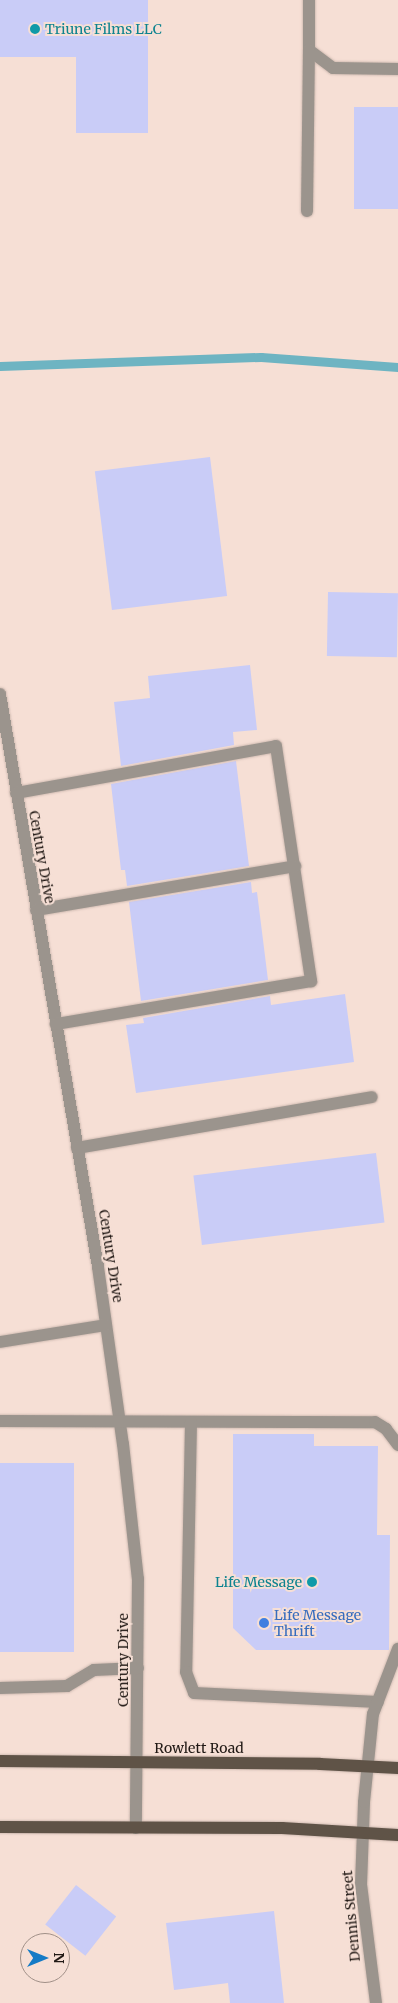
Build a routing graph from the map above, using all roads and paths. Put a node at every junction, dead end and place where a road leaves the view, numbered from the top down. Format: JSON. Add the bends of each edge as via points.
{"nodes":[{"id":1,"x":309,"y":0,"type":"edge"},
{"id":2,"x":309,"y":50,"type":"junction"},
{"id":3,"x":398,"y":68,"type":"edge"},
{"id":4,"x":307,"y":211,"type":"dead end"},
{"id":5,"x":0,"y":694,"type":"edge"},
{"id":6,"x":5,"y":760,"type":"edge"},
{"id":7,"x":16,"y":793,"type":"junction"},
{"id":8,"x":295,"y":866,"type":"junction"},
{"id":9,"x":36,"y":910,"type":"junction"},
{"id":10,"x":56,"y":1024,"type":"junction"},
{"id":11,"x":372,"y":1097,"type":"dead end"},
{"id":12,"x":77,"y":1148,"type":"junction"},
{"id":13,"x":106,"y":1325,"type":"junction"},
{"id":14,"x":0,"y":1342,"type":"edge"},
{"id":15,"x":0,"y":1421,"type":"edge"},
{"id":16,"x":120,"y":1422,"type":"junction"},
{"id":17,"x":191,"y":1422,"type":"junction"},
{"id":18,"x":398,"y":1446,"type":"edge"},
{"id":19,"x":398,"y":1649,"type":"edge"},
{"id":20,"x":138,"y":1668,"type":"junction"},
{"id":21,"x":0,"y":1688,"type":"edge"},
{"id":22,"x":378,"y":1702,"type":"junction"},
{"id":23,"x":0,"y":1762,"type":"edge"},
{"id":24,"x":137,"y":1762,"type":"junction"},
{"id":25,"x":367,"y":1766,"type":"junction"},
{"id":26,"x":398,"y":1768,"type":"edge"},
{"id":27,"x":0,"y":1827,"type":"edge"},
{"id":28,"x":136,"y":1828,"type":"junction"},
{"id":29,"x":363,"y":1833,"type":"junction"},
{"id":30,"x":398,"y":1834,"type":"edge"},
{"id":31,"x":376,"y":2003,"type":"edge"}],
"edges":[{"from":1,"to":2,"type":"street"},
{"from":2,"to":3,"type":"street","via":[[333,68]]},
{"from":2,"to":4,"type":"street"},
{"from":5,"to":6,"type":"street","name":"Century Drive"},
{"from":6,"to":7,"type":"street","name":"Century Drive"},
{"from":7,"to":8,"type":"street","via":[[276,746]]},
{"from":7,"to":9,"type":"street","name":"Century Drive"},
{"from":8,"to":9,"type":"street"},
{"from":8,"to":10,"type":"street","via":[[311,981]]},
{"from":9,"to":10,"type":"street","name":"Century Drive"},
{"from":10,"to":12,"type":"street","name":"Century Drive"},
{"from":11,"to":12,"type":"street"},
{"from":12,"to":13,"type":"street","name":"Century Drive"},
{"from":13,"to":14,"type":"street"},
{"from":13,"to":16,"type":"street","name":"Century Drive"},
{"from":15,"to":16,"type":"street"},
{"from":16,"to":17,"type":"street"},
{"from":16,"to":20,"type":"street","name":"Century Drive","via":[[138,1578]]},
{"from":17,"to":18,"type":"street","via":[[375,1422],[386,1429]]},
{"from":17,"to":22,"type":"street","via":[[186,1672],[194,1693]]},
{"from":19,"to":22,"type":"street","name":"Dennis Street"},
{"from":20,"to":21,"type":"street","via":[[94,1670],[67,1686]]},
{"from":20,"to":24,"type":"street","name":"Century Drive"},
{"from":22,"to":25,"type":"street","name":"Dennis Street"},
{"from":23,"to":24,"type":"main road","name":"Rowlett Road"},
{"from":24,"to":25,"type":"main road","name":"Rowlett Road"},
{"from":24,"to":28,"type":"street","name":"Century Drive"},
{"from":25,"to":26,"type":"main road","name":"Rowlett Road"},
{"from":25,"to":29,"type":"street","name":"Dennis Street"},
{"from":27,"to":28,"type":"main road"},
{"from":28,"to":29,"type":"main road","via":[[282,1828]]},
{"from":29,"to":30,"type":"main road"},
{"from":29,"to":31,"type":"street","name":"Dennis Street","via":[[361,1885]]}]}
